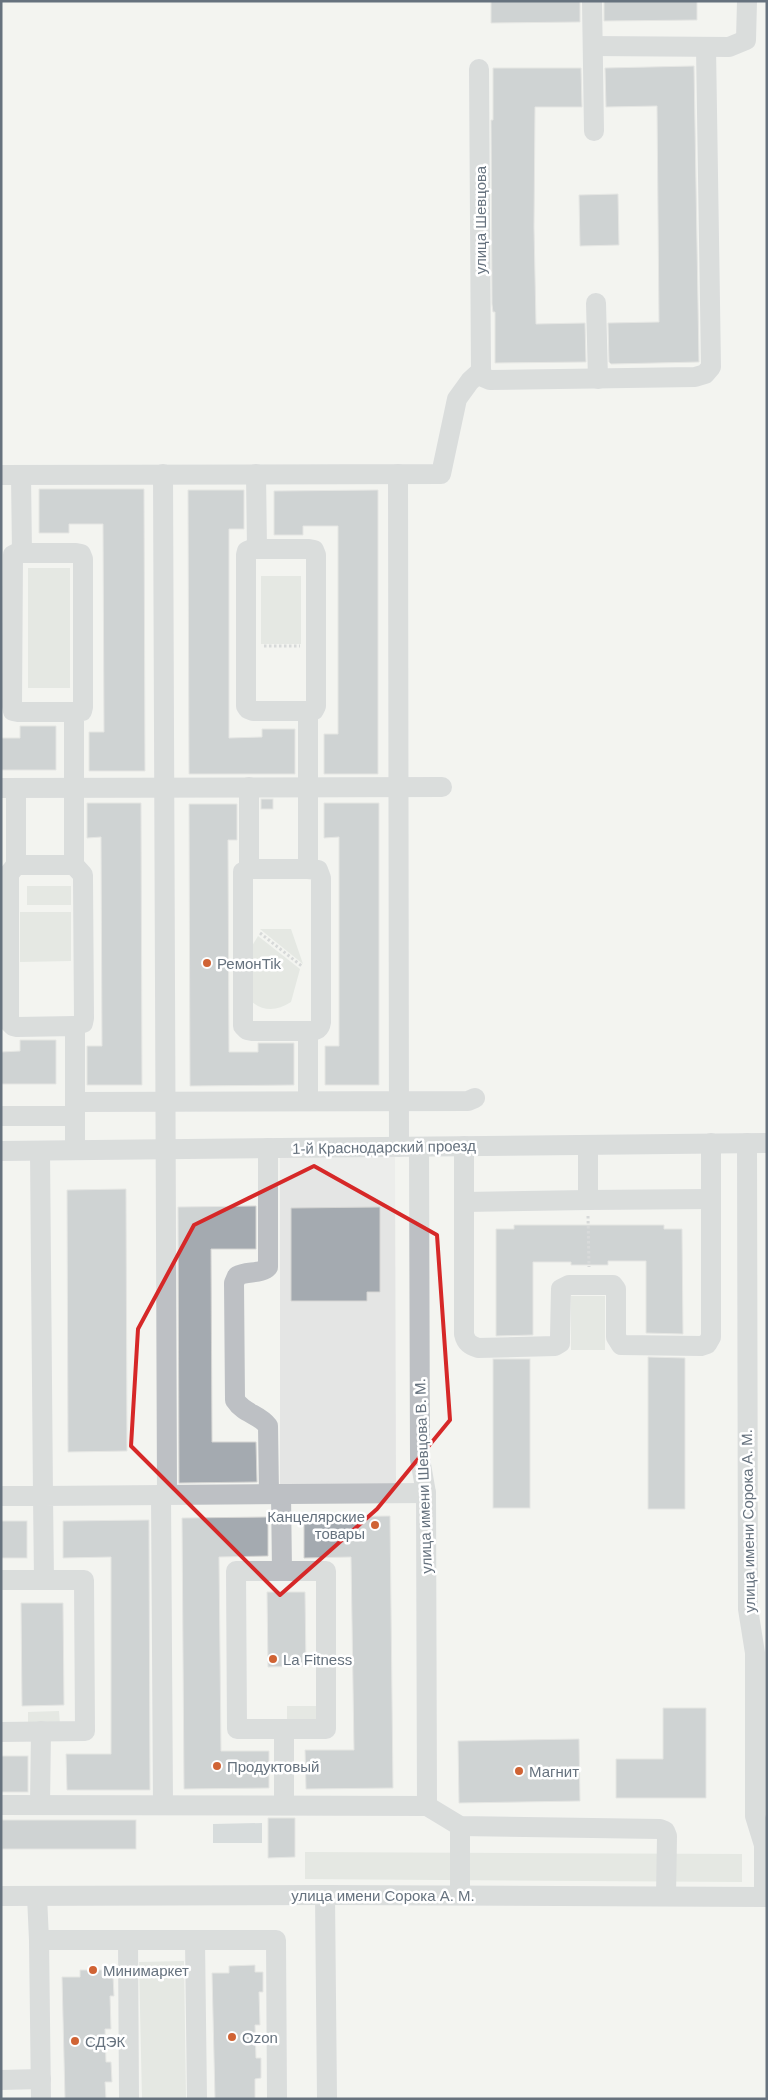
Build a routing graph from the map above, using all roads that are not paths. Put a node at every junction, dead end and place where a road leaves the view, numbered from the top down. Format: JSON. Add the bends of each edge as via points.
{"nodes":[{"id":1,"x":592,"y":1,"type":"edge"},
{"id":2,"x":747,"y":1,"type":"edge"},
{"id":3,"x":592,"y":46,"type":"junction"},
{"id":4,"x":706,"y":47,"type":"junction"},
{"id":5,"x":479,"y":69,"type":"dead end"},
{"id":6,"x":594,"y":131,"type":"dead end"},
{"id":7,"x":596,"y":303,"type":"dead end"},
{"id":8,"x":481,"y":371,"type":"junction"},
{"id":9,"x":598,"y":379,"type":"junction"},
{"id":10,"x":164,"y":474,"type":"junction"},
{"id":11,"x":256,"y":474,"type":"junction"},
{"id":12,"x":398,"y":474,"type":"junction"},
{"id":13,"x":1,"y":475,"type":"edge"},
{"id":14,"x":21,"y":475,"type":"junction"},
{"id":15,"x":257,"y":549,"type":"junction"},
{"id":16,"x":22,"y":553,"type":"junction"},
{"id":17,"x":308,"y":711,"type":"junction"},
{"id":18,"x":74,"y":712,"type":"junction"},
{"id":19,"x":164,"y":787,"type":"junction"},
{"id":20,"x":249,"y":787,"type":"junction"},
{"id":21,"x":308,"y":787,"type":"junction"},
{"id":22,"x":398,"y":787,"type":"junction"},
{"id":23,"x":442,"y":787,"type":"dead end"},
{"id":24,"x":9,"y":788,"type":"edge"},
{"id":25,"x":74,"y":788,"type":"junction"},
{"id":26,"x":16,"y":865,"type":"junction"},
{"id":27,"x":74,"y":865,"type":"junction"},
{"id":28,"x":249,"y":869,"type":"junction"},
{"id":29,"x":308,"y":869,"type":"junction"},
{"id":30,"x":75,"y":1026,"type":"junction"},
{"id":31,"x":308,"y":1031,"type":"junction"},
{"id":32,"x":475,"y":1098,"type":"dead end"},
{"id":33,"x":308,"y":1101,"type":"junction"},
{"id":34,"x":399,"y":1101,"type":"junction"},
{"id":35,"x":165,"y":1102,"type":"junction"},
{"id":36,"x":75,"y":1109,"type":"junction"},
{"id":37,"x":1,"y":1116,"type":"edge"},
{"id":38,"x":711,"y":1143,"type":"junction"},
{"id":39,"x":757,"y":1143,"type":"edge"},
{"id":40,"x":588,"y":1145,"type":"junction"},
{"id":41,"x":464,"y":1146,"type":"junction"},
{"id":42,"x":409,"y":1147,"type":"junction"},
{"id":43,"x":268,"y":1148,"type":"junction"},
{"id":44,"x":165,"y":1149,"type":"junction"},
{"id":45,"x":75,"y":1150,"type":"junction"},
{"id":46,"x":1,"y":1151,"type":"edge"},
{"id":47,"x":40,"y":1151,"type":"junction"},
{"id":48,"x":711,"y":1199,"type":"junction"},
{"id":49,"x":588,"y":1200,"type":"junction"},
{"id":50,"x":464,"y":1202,"type":"junction"},
{"id":51,"x":426,"y":1493,"type":"junction"},
{"id":52,"x":164,"y":1494,"type":"junction"},
{"id":53,"x":275,"y":1494,"type":"junction"},
{"id":54,"x":1,"y":1496,"type":"edge"},
{"id":55,"x":43,"y":1496,"type":"junction"},
{"id":56,"x":282,"y":1572,"type":"junction"},
{"id":57,"x":1,"y":1580,"type":"edge"},
{"id":58,"x":44,"y":1580,"type":"junction"},
{"id":59,"x":284,"y":1729,"type":"junction"},
{"id":60,"x":1,"y":1732,"type":"edge"},
{"id":61,"x":41,"y":1732,"type":"junction"},
{"id":62,"x":284,"y":1804,"type":"junction"},
{"id":63,"x":1,"y":1805,"type":"edge"},
{"id":64,"x":40,"y":1805,"type":"junction"},
{"id":65,"x":163,"y":1805,"type":"junction"},
{"id":66,"x":427,"y":1806,"type":"junction"},
{"id":67,"x":460,"y":1826,"type":"junction"},
{"id":68,"x":325,"y":1895,"type":"junction"},
{"id":69,"x":460,"y":1895,"type":"junction"},
{"id":70,"x":1,"y":1896,"type":"edge"},
{"id":71,"x":37,"y":1896,"type":"junction"},
{"id":72,"x":666,"y":1896,"type":"junction"},
{"id":73,"x":765,"y":1897,"type":"edge"},
{"id":74,"x":38,"y":1940,"type":"junction"},
{"id":75,"x":128,"y":1940,"type":"junction"},
{"id":76,"x":195,"y":1940,"type":"junction"},
{"id":77,"x":1,"y":2080,"type":"edge"},
{"id":78,"x":41,"y":2089,"type":"edge"},
{"id":79,"x":129,"y":2099,"type":"edge"},
{"id":80,"x":197,"y":2099,"type":"edge"},
{"id":81,"x":278,"y":2099,"type":"edge"},
{"id":82,"x":327,"y":2099,"type":"edge"}],
"edges":[{"from":1,"to":3,"type":"street"},
{"from":2,"to":4,"type":"street","via":[[746,40],[729,47]]},
{"from":3,"to":4,"type":"street"},
{"from":3,"to":6,"type":"street"},
{"from":4,"to":9,"type":"street","via":[[711,367],[705,374],[695,377]]},
{"from":5,"to":8,"type":"street","name":"улица Шевцова"},
{"from":7,"to":9,"type":"street"},
{"from":8,"to":9,"type":"street","via":[[483,377],[490,380]]},
{"from":8,"to":12,"type":"street","via":[[458,399],[441,474]]},
{"from":10,"to":11,"type":"street"},
{"from":10,"to":14,"type":"street"},
{"from":10,"to":19,"type":"street"},
{"from":11,"to":12,"type":"street"},
{"from":11,"to":15,"type":"street"},
{"from":12,"to":22,"type":"street","name":"улица имени Шевцова В. М."},
{"from":13,"to":14,"type":"street"},
{"from":14,"to":16,"type":"street"},
{"from":15,"to":17,"type":"street","via":[[309,549],[316,555],[316,706]]},
{"from":15,"to":17,"type":"street","via":[[247,551],[246,555],[246,706],[253,711]]},
{"from":16,"to":18,"type":"street","via":[[76,552],[83,559],[83,707],[82,711]]},
{"from":16,"to":18,"type":"street","via":[[13,554],[12,559],[12,706],[18,712]]},
{"from":17,"to":21,"type":"street"},
{"from":18,"to":25,"type":"street"},
{"from":19,"to":20,"type":"street"},
{"from":19,"to":25,"type":"street"},
{"from":19,"to":35,"type":"street"},
{"from":20,"to":21,"type":"street"},
{"from":20,"to":28,"type":"street"},
{"from":21,"to":22,"type":"street"},
{"from":21,"to":29,"type":"street"},
{"from":22,"to":23,"type":"street"},
{"from":22,"to":34,"type":"street","name":"улица имени Шевцова В. М."},
{"from":24,"to":25,"type":"street"},
{"from":24,"to":26,"type":"street"},
{"from":25,"to":27,"type":"street"},
{"from":26,"to":27,"type":"street"},
{"from":26,"to":30,"type":"street","via":[[9,878],[10,1022],[17,1027]]},
{"from":27,"to":30,"type":"street","via":[[83,875],[84,896],[84,1018],[83,1023]]},
{"from":28,"to":29,"type":"street"},
{"from":28,"to":31,"type":"street","via":[[242,875],[243,1026],[252,1031]]},
{"from":29,"to":31,"type":"street","via":[[318,870],[321,878],[321,1026]]},
{"from":30,"to":36,"type":"street"},
{"from":31,"to":33,"type":"street"},
{"from":32,"to":34,"type":"street","via":[[468,1101]]},
{"from":33,"to":34,"type":"street"},
{"from":33,"to":35,"type":"street"},
{"from":34,"to":42,"type":"street","name":"улица имени Шевцова В. М."},
{"from":35,"to":36,"type":"street"},
{"from":35,"to":44,"type":"street"},
{"from":36,"to":37,"type":"street"},
{"from":36,"to":45,"type":"street"},
{"from":38,"to":39,"type":"street","name":"1-й Краснодарский проезд"},
{"from":38,"to":40,"type":"street","name":"1-й Краснодарский проезд"},
{"from":38,"to":48,"type":"street"},
{"from":39,"to":73,"type":"street","name":"улица имени Сорока А. М.","via":[[748,1609],[755,1653],[755,1816],[764,1844]]},
{"from":40,"to":41,"type":"street","name":"1-й Краснодарский проезд"},
{"from":40,"to":49,"type":"street"},
{"from":41,"to":42,"type":"street","name":"1-й Краснодарский проезд"},
{"from":41,"to":50,"type":"street"},
{"from":42,"to":43,"type":"street","name":"1-й Краснодарский проезд"},
{"from":42,"to":51,"type":"street","name":"улица имени Шевцова В. М.","via":[[420,1459]]},
{"from":43,"to":44,"type":"street","name":"1-й Краснодарский проезд"},
{"from":43,"to":53,"type":"street","via":[[269,1263],[266,1270],[237,1276],[234,1284],[235,1400],[240,1408],[263,1419],[268,1426]]},
{"from":44,"to":45,"type":"street","name":"1-й Краснодарский проезд"},
{"from":44,"to":52,"type":"street"},
{"from":45,"to":47,"type":"street","name":"1-й Краснодарский проезд"},
{"from":46,"to":47,"type":"street","name":"1-й Краснодарский проезд"},
{"from":47,"to":55,"type":"street"},
{"from":48,"to":49,"type":"street"},
{"from":48,"to":50,"type":"street","via":[[711,1337],[707,1344],[621,1345],[616,1337],[616,1288],[613,1285],[569,1285],[561,1288],[560,1342],[556,1346],[478,1348],[470,1345],[464,1334]]},
{"from":49,"to":50,"type":"street"},
{"from":51,"to":53,"type":"street"},
{"from":51,"to":66,"type":"street","name":"улица имени Шевцова В. М."},
{"from":52,"to":53,"type":"street"},
{"from":52,"to":55,"type":"street"},
{"from":52,"to":65,"type":"street"},
{"from":53,"to":56,"type":"street"},
{"from":54,"to":55,"type":"street"},
{"from":55,"to":58,"type":"street"},
{"from":56,"to":59,"type":"street","via":[[326,1571],[326,1729]]},
{"from":56,"to":59,"type":"street","via":[[236,1572],[237,1729]]},
{"from":57,"to":58,"type":"street"},
{"from":58,"to":61,"type":"street","via":[[84,1580],[85,1731]]},
{"from":59,"to":62,"type":"street"},
{"from":60,"to":61,"type":"street"},
{"from":61,"to":64,"type":"street"},
{"from":62,"to":65,"type":"street"},
{"from":62,"to":66,"type":"street"},
{"from":63,"to":64,"type":"street"},
{"from":64,"to":65,"type":"street"},
{"from":66,"to":67,"type":"street"},
{"from":67,"to":69,"type":"street"},
{"from":67,"to":72,"type":"street","via":[[660,1829],[667,1836]]},
{"from":68,"to":69,"type":"street","name":"улица имени Сорока А. М."},
{"from":68,"to":71,"type":"street","name":"улица имени Сорока А. М."},
{"from":68,"to":82,"type":"street"},
{"from":69,"to":72,"type":"street","name":"улица имени Сорока А. М."},
{"from":70,"to":71,"type":"street","name":"улица имени Сорока А. М."},
{"from":71,"to":74,"type":"street"},
{"from":72,"to":73,"type":"street","name":"улица имени Сорока А. М."},
{"from":74,"to":75,"type":"street"},
{"from":74,"to":78,"type":"street"},
{"from":75,"to":76,"type":"street"},
{"from":75,"to":79,"type":"street"},
{"from":76,"to":80,"type":"street"},
{"from":76,"to":81,"type":"street","via":[[276,1940]]},
{"from":77,"to":78,"type":"street"}]}
